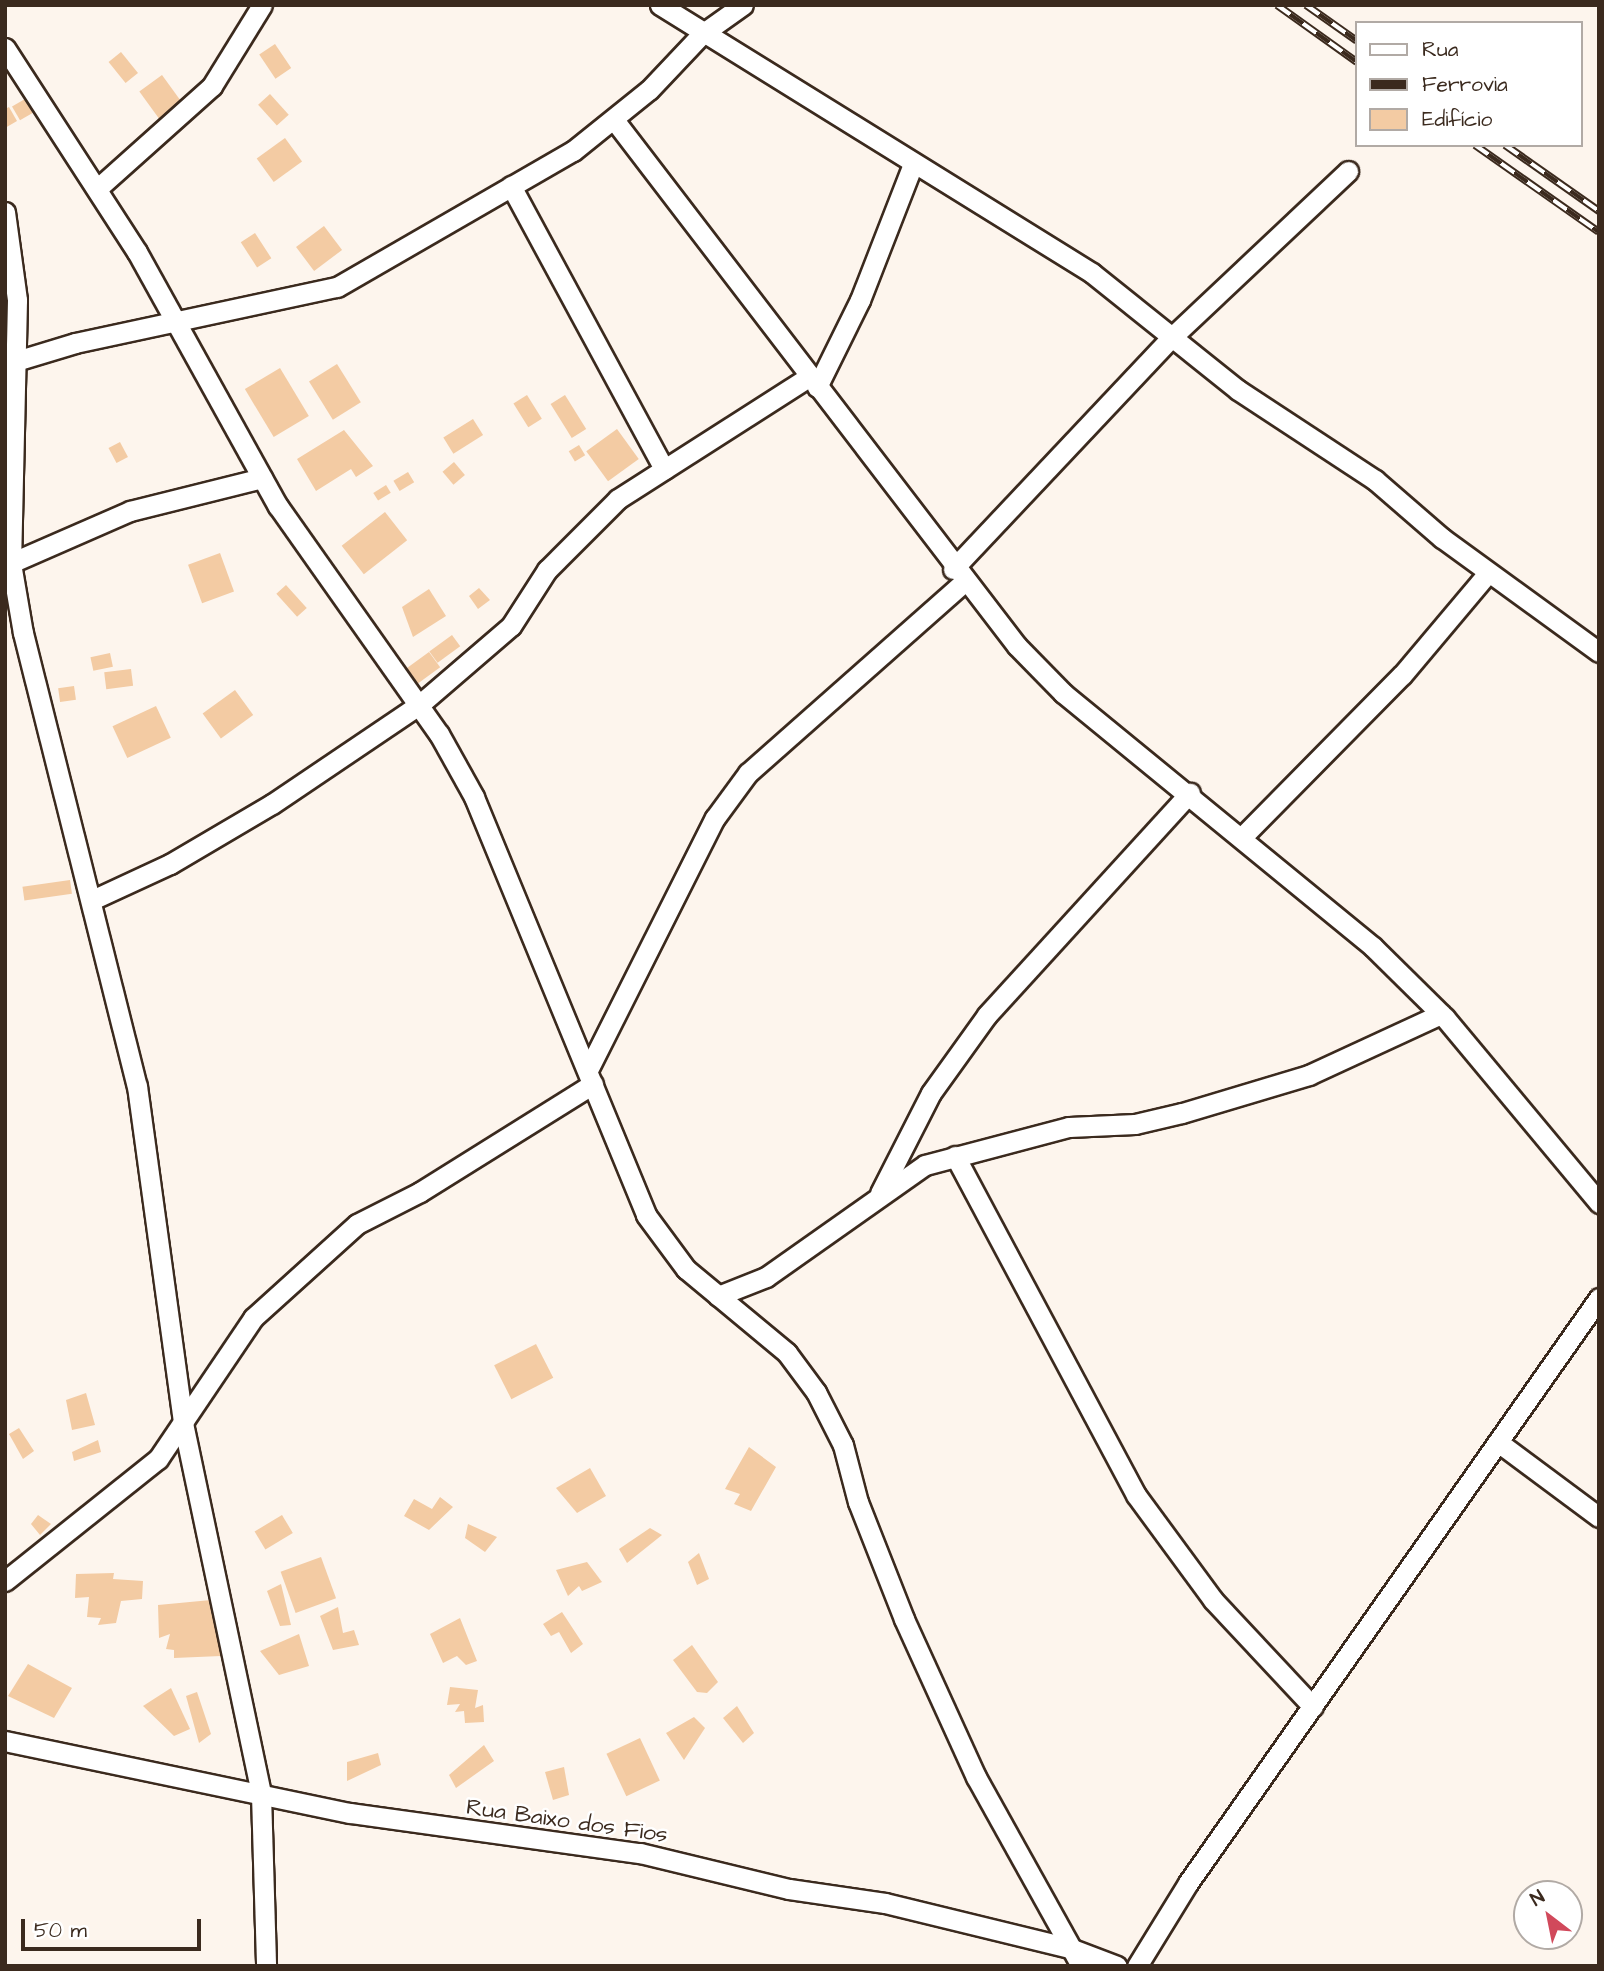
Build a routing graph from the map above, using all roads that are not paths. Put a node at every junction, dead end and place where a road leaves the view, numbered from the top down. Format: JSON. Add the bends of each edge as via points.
{"nodes":[{"id":1,"x":262,"y":5,"type":"edge"},
{"id":2,"x":660,"y":5,"type":"edge"},
{"id":3,"x":743,"y":5,"type":"edge"},
{"id":4,"x":702,"y":34,"type":"junction"},
{"id":5,"x":5,"y":48,"type":"edge"},
{"id":6,"x":615,"y":121,"type":"junction"},
{"id":7,"x":913,"y":164,"type":"junction"},
{"id":8,"x":1349,"y":171,"type":"dead end"},
{"id":9,"x":511,"y":186,"type":"junction"},
{"id":10,"x":98,"y":188,"type":"junction"},
{"id":11,"x":5,"y":212,"type":"edge"},
{"id":12,"x":178,"y":323,"type":"junction"},
{"id":13,"x":1172,"y":337,"type":"junction"},
{"id":14,"x":10,"y":361,"type":"edge"},
{"id":15,"x":813,"y":382,"type":"junction"},
{"id":16,"x":664,"y":469,"type":"junction"},
{"id":17,"x":262,"y":478,"type":"junction"},
{"id":18,"x":11,"y":563,"type":"junction"},
{"id":19,"x":1488,"y":573,"type":"junction"},
{"id":20,"x":958,"y":576,"type":"junction"},
{"id":21,"x":1599,"y":652,"type":"edge"},
{"id":22,"x":419,"y":705,"type":"junction"},
{"id":23,"x":1190,"y":793,"type":"junction"},
{"id":24,"x":1244,"y":835,"type":"junction"},
{"id":25,"x":92,"y":900,"type":"junction"},
{"id":26,"x":1441,"y":1014,"type":"junction"},
{"id":27,"x":590,"y":1077,"type":"junction"},
{"id":28,"x":956,"y":1156,"type":"junction"},
{"id":29,"x":879,"y":1195,"type":"junction"},
{"id":30,"x":1599,"y":1203,"type":"edge"},
{"id":31,"x":718,"y":1296,"type":"junction"},
{"id":32,"x":1599,"y":1298,"type":"edge"},
{"id":33,"x":183,"y":1423,"type":"junction"},
{"id":34,"x":1498,"y":1442,"type":"junction"},
{"id":35,"x":1599,"y":1517,"type":"edge"},
{"id":36,"x":5,"y":1581,"type":"edge"},
{"id":37,"x":1313,"y":1707,"type":"junction"},
{"id":38,"x":5,"y":1741,"type":"edge"},
{"id":39,"x":261,"y":1794,"type":"junction"},
{"id":40,"x":1070,"y":1948,"type":"junction"},
{"id":41,"x":266,"y":1966,"type":"edge"},
{"id":42,"x":1081,"y":1966,"type":"edge"},
{"id":43,"x":1117,"y":1966,"type":"edge"},
{"id":44,"x":1137,"y":1966,"type":"edge"}],
"edges":[{"from":1,"to":10,"type":"street","via":[[212,86]]},
{"from":2,"to":4,"type":"street"},
{"from":3,"to":4,"type":"street"},
{"from":4,"to":6,"type":"street"},
{"from":4,"to":7,"type":"street"},
{"from":5,"to":10,"type":"street"},
{"from":6,"to":9,"type":"street"},
{"from":6,"to":15,"type":"street"},
{"from":7,"to":13,"type":"street","via":[[1092,273]]},
{"from":7,"to":15,"type":"street","via":[[860,300]]},
{"from":8,"to":13,"type":"street"},
{"from":9,"to":12,"type":"street","via":[[337,287]]},
{"from":9,"to":16,"type":"street"},
{"from":10,"to":12,"type":"street"},
{"from":11,"to":14,"type":"street","via":[[16,281]]},
{"from":12,"to":14,"type":"street"},
{"from":12,"to":17,"type":"street"},
{"from":13,"to":19,"type":"street","via":[[1238,390],[1375,480]]},
{"from":13,"to":20,"type":"street"},
{"from":14,"to":18,"type":"street"},
{"from":15,"to":16,"type":"street"},
{"from":15,"to":20,"type":"street"},
{"from":16,"to":22,"type":"street","via":[[577,534],[511,626]]},
{"from":17,"to":18,"type":"street","via":[[130,511]]},
{"from":17,"to":22,"type":"street"},
{"from":18,"to":25,"type":"street"},
{"from":19,"to":21,"type":"street"},
{"from":19,"to":24,"type":"street","via":[[1402,675]]},
{"from":20,"to":23,"type":"street","via":[[1063,693]]},
{"from":20,"to":27,"type":"street","via":[[748,774],[715,818]]},
{"from":22,"to":25,"type":"street","via":[[272,804],[170,864]]},
{"from":22,"to":27,"type":"street","via":[[474,797]]},
{"from":23,"to":24,"type":"street"},
{"from":23,"to":29,"type":"street","via":[[987,1015],[931,1093]]},
{"from":24,"to":26,"type":"street"},
{"from":25,"to":33,"type":"street","via":[[137,1086]]},
{"from":26,"to":28,"type":"street","via":[[1309,1075],[1182,1113],[1135,1124],[1069,1127]]},
{"from":26,"to":30,"type":"street"},
{"from":27,"to":31,"type":"street","via":[[646,1215],[686,1269]]},
{"from":27,"to":33,"type":"street","via":[[420,1192],[357,1224],[253,1318]]},
{"from":28,"to":29,"type":"street","via":[[925,1165]]},
{"from":28,"to":37,"type":"street","via":[[1136,1495],[1213,1600]]},
{"from":29,"to":31,"type":"street","via":[[766,1277]]},
{"from":31,"to":40,"type":"street","via":[[787,1353],[816,1392],[843,1445],[862,1514],[953,1729]]},
{"from":32,"to":34,"type":"street"},
{"from":33,"to":36,"type":"street","via":[[158,1459]]},
{"from":33,"to":39,"type":"street"},
{"from":34,"to":35,"type":"street"},
{"from":34,"to":37,"type":"street"},
{"from":37,"to":44,"type":"street"},
{"from":38,"to":39,"type":"street","name":"Rua Baixo dos Fios"},
{"from":39,"to":40,"type":"street","name":"Rua Baixo dos Fios","via":[[403,1822],[640,1853]]},
{"from":39,"to":41,"type":"street"},
{"from":40,"to":42,"type":"street"},
{"from":40,"to":43,"type":"street","name":"Rua Baixo dos Fios"}]}
